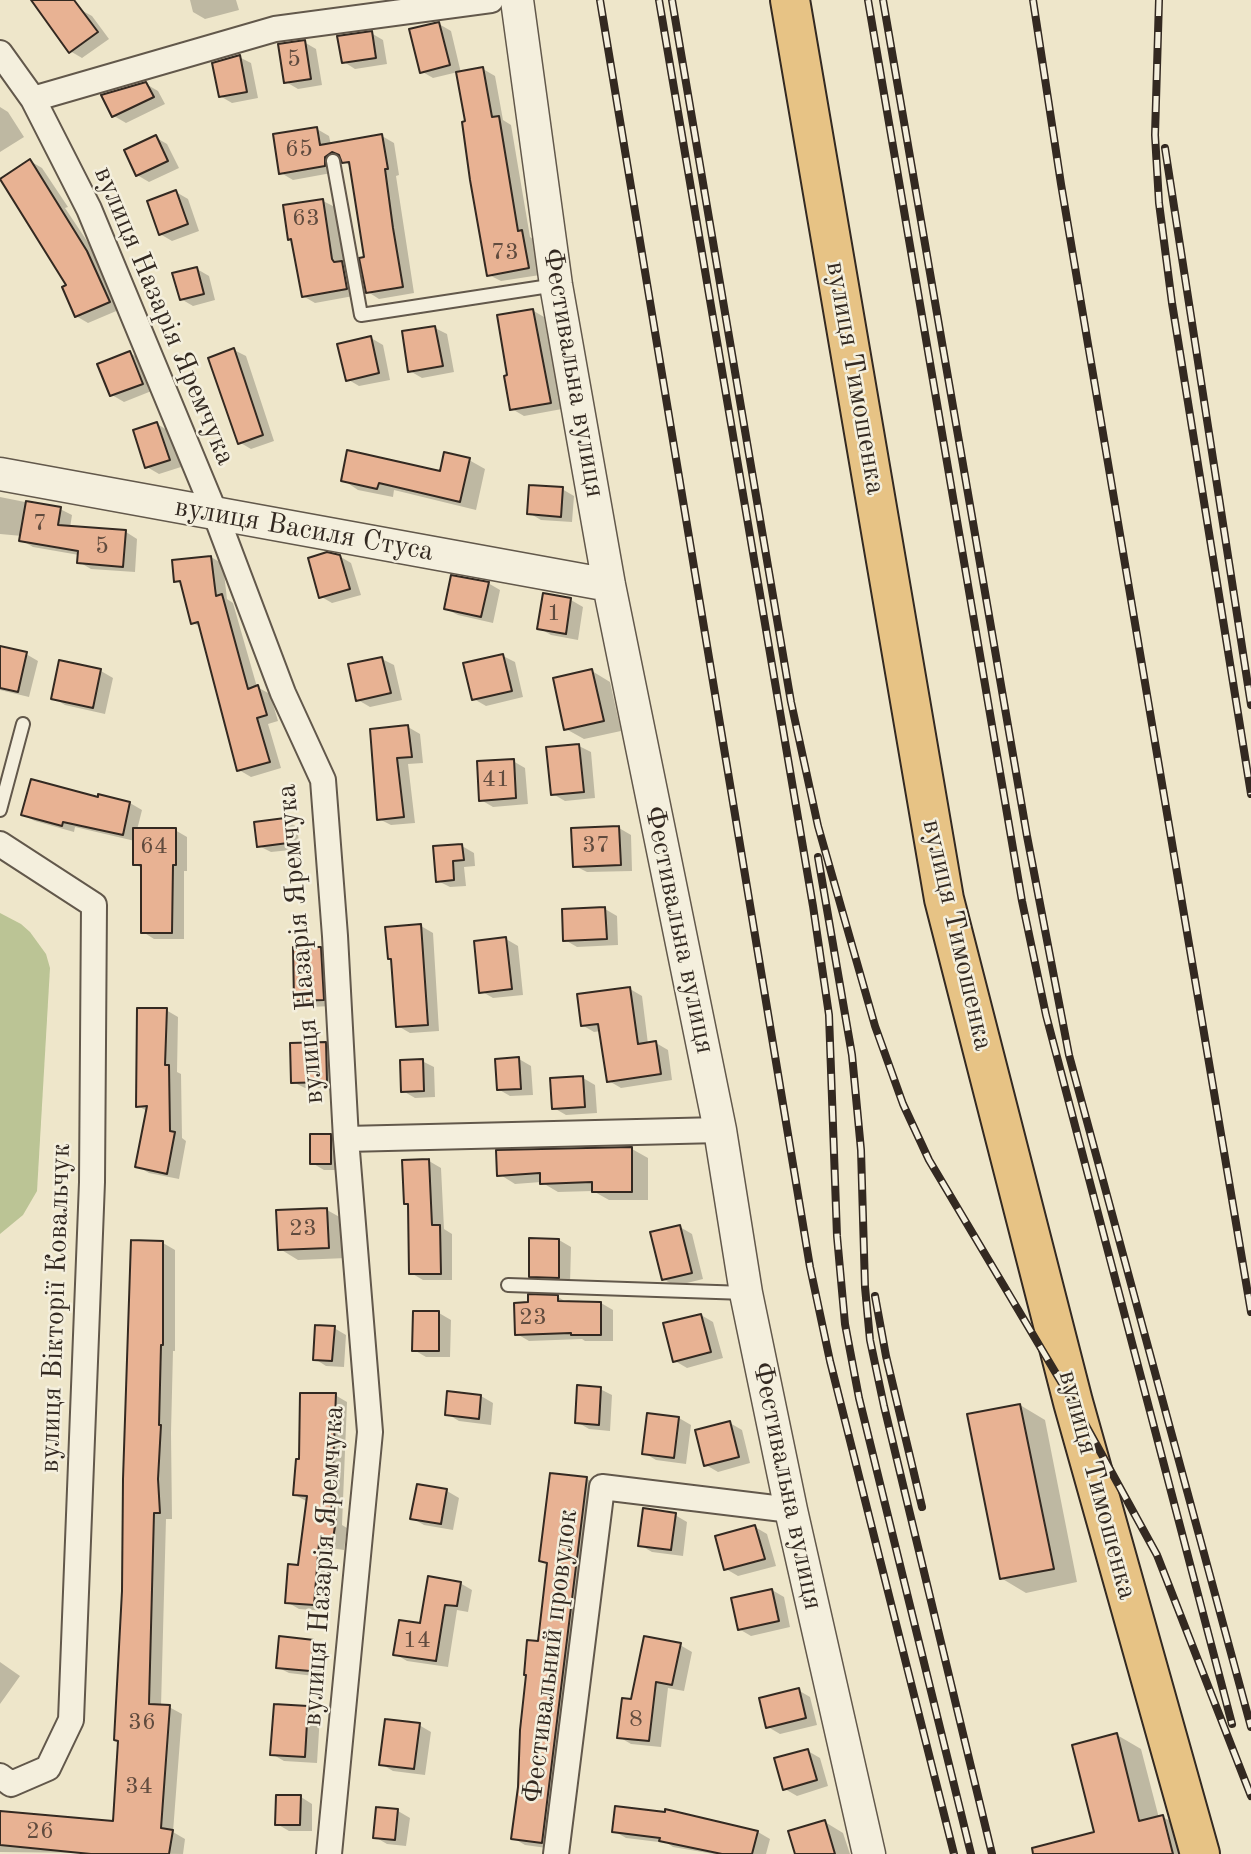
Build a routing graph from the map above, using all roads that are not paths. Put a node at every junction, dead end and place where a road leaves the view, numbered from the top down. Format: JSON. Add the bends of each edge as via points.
{"nodes":[{"id":1,"x":491,"y":0,"type":"edge"},
{"id":2,"x":517,"y":0,"type":"edge"},
{"id":3,"x":790,"y":0,"type":"edge"},
{"id":4,"x":0,"y":53,"type":"edge"},
{"id":5,"x":33,"y":99,"type":"junction"},
{"id":6,"x":333,"y":161,"type":"dead end"},
{"id":7,"x":556,"y":285,"type":"junction"},
{"id":8,"x":0,"y":474,"type":"edge"},
{"id":9,"x":215,"y":513,"type":"junction"},
{"id":10,"x":608,"y":585,"type":"junction"},
{"id":11,"x":23,"y":724,"type":"dead end"},
{"id":12,"x":0,"y":810,"type":"edge"},
{"id":13,"x":0,"y":844,"type":"edge"},
{"id":14,"x":720,"y":1130,"type":"junction"},
{"id":15,"x":346,"y":1139,"type":"junction"},
{"id":16,"x":508,"y":1285,"type":"dead end"},
{"id":17,"x":746,"y":1293,"type":"junction"},
{"id":18,"x":791,"y":1510,"type":"junction"},
{"id":19,"x":0,"y":1776,"type":"edge"},
{"id":20,"x":329,"y":1854,"type":"edge"},
{"id":21,"x":556,"y":1854,"type":"edge"},
{"id":22,"x":869,"y":1854,"type":"edge"},
{"id":23,"x":1200,"y":1854,"type":"edge"}],
"edges":[{"from":1,"to":5,"type":"street","via":[[275,29]]},
{"from":2,"to":7,"type":"street","name":"Фестивальна вулиця"},
{"from":3,"to":23,"type":"highway","name":"вулиця Тимошенка","via":[[944,899],[1073,1402]]},
{"from":4,"to":5,"type":"street","name":"вулиця Назарія Яремчука"},
{"from":5,"to":9,"type":"street","name":"вулиця Назарія Яремчука","via":[[89,209]]},
{"from":6,"to":7,"type":"lane","via":[[361,315]]},
{"from":7,"to":10,"type":"street","name":"Фестивальна вулиця"},
{"from":8,"to":9,"type":"street","name":"вулиця Василя Стуса"},
{"from":9,"to":10,"type":"street","name":"вулиця Василя Стуса"},
{"from":9,"to":15,"type":"street","name":"вулиця Назарія Яремчука","via":[[283,693],[323,780]]},
{"from":10,"to":14,"type":"street","name":"Фестивальна вулиця"},
{"from":11,"to":12,"type":"lane"},
{"from":13,"to":19,"type":"street","name":"вулиця Вікторії Ковальчук","via":[[94,905],[92,1182],[71,1720],[48,1768],[11,1784]]},
{"from":14,"to":15,"type":"street"},
{"from":14,"to":17,"type":"street","name":"Фестивальна вулиця"},
{"from":15,"to":20,"type":"street","name":"вулиця Назарія Яремчука","via":[[370,1432]]},
{"from":16,"to":17,"type":"lane"},
{"from":17,"to":18,"type":"street","name":"Фестивальна вулиця"},
{"from":18,"to":21,"type":"street","name":"Фестивальний провулок","via":[[602,1487]]},
{"from":18,"to":22,"type":"street","name":"Фестивальна вулиця"}]}
